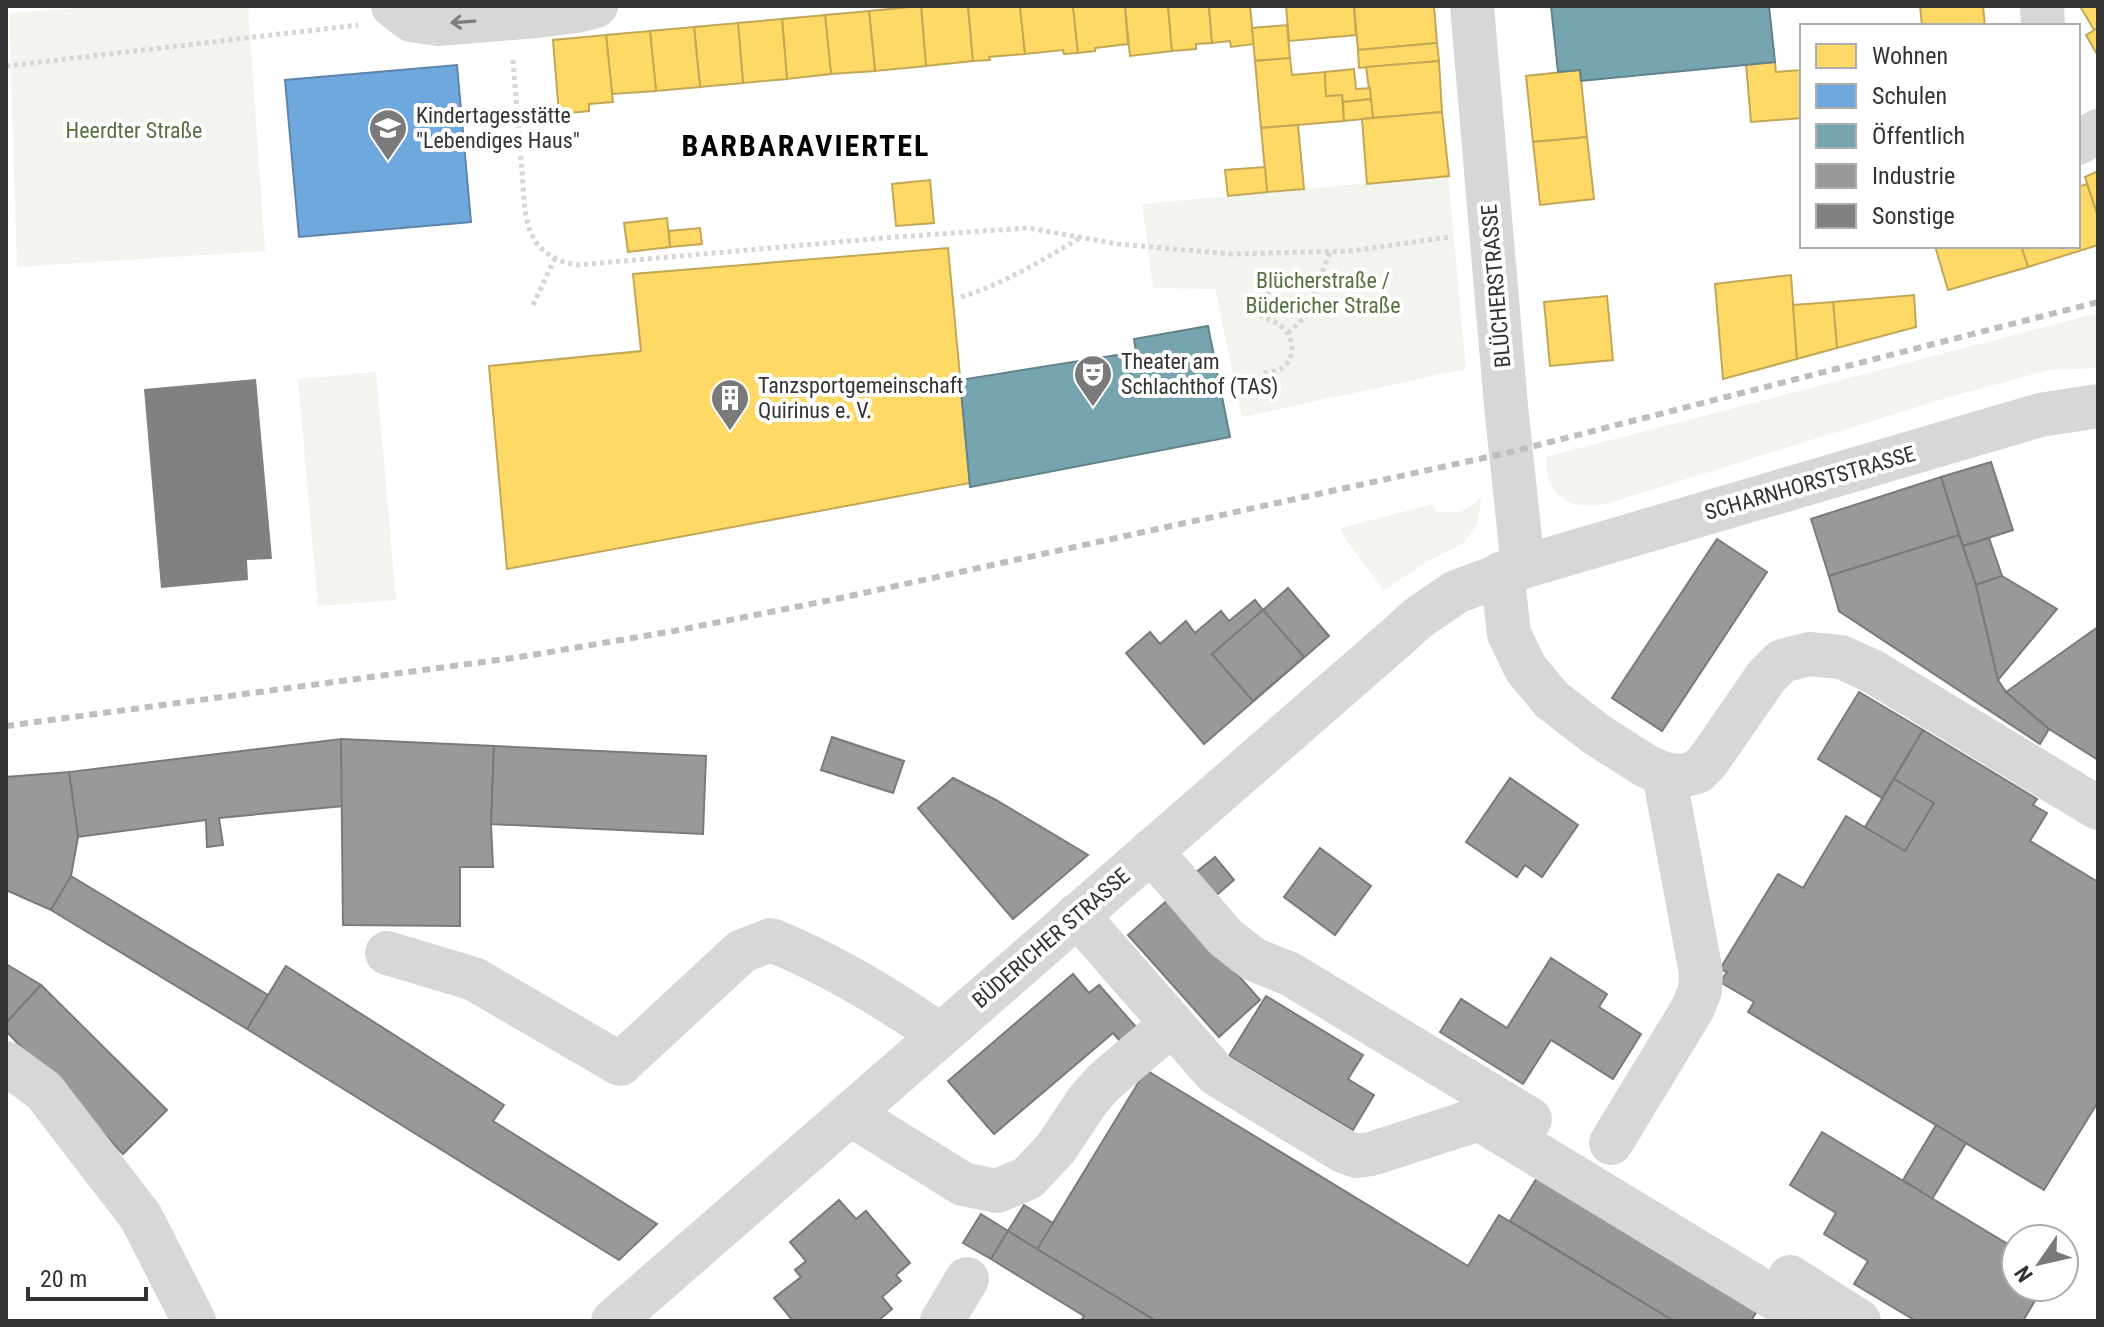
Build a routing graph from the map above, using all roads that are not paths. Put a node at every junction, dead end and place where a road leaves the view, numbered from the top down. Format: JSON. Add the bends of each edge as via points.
{"nodes":[{"id":1,"x":394,"y":6,"type":"edge"},
{"id":2,"x":596,"y":6,"type":"edge"},
{"id":3,"x":1472,"y":6,"type":"edge"},
{"id":4,"x":2098,"y":131,"type":"edge"},
{"id":5,"x":2080,"y":142,"type":"edge"},
{"id":6,"x":2098,"y":406,"type":"edge"},
{"id":7,"x":1512,"y":570,"type":"junction"},
{"id":8,"x":1664,"y":774,"type":"junction"},
{"id":9,"x":2098,"y":808,"type":"edge"},
{"id":10,"x":1151,"y":851,"type":"junction"},
{"id":11,"x":1077,"y":915,"type":"junction"},
{"id":12,"x":387,"y":953,"type":"dead end"},
{"id":13,"x":1253,"y":959,"type":"junction"},
{"id":14,"x":1172,"y":1024,"type":"junction"},
{"id":15,"x":940,"y":1035,"type":"junction"},
{"id":16,"x":6,"y":1063,"type":"edge"},
{"id":17,"x":25,"y":1101,"type":"edge"},
{"id":18,"x":850,"y":1114,"type":"junction"},
{"id":19,"x":1479,"y":1119,"type":"junction"},
{"id":20,"x":79,"y":1137,"type":"junction"},
{"id":21,"x":1611,"y":1143,"type":"dead end"},
{"id":22,"x":967,"y":1279,"type":"dead end"},
{"id":23,"x":626,"y":1317,"type":"edge"},
{"id":24,"x":161,"y":1321,"type":"edge"},
{"id":25,"x":194,"y":1321,"type":"edge"},
{"id":26,"x":942,"y":1321,"type":"edge"},
{"id":27,"x":1812,"y":1321,"type":"edge"},
{"id":28,"x":1859,"y":1321,"type":"edge"}],
"edges":[{"from":2,"to":1,"type":"street","one_way":true,"via":[[438,24],[411,20]]},
{"from":3,"to":7,"type":"street","name":"BLÜCHERSTRASSE","via":[[1506,406]]},
{"from":4,"to":5,"type":"street"},
{"from":6,"to":7,"type":"street","name":"SCHARNHORSTSTRASSE","via":[[2040,415]]},
{"from":7,"to":8,"type":"street","via":[[1509,634],[1526,669],[1552,700],[1596,734]]},
{"from":7,"to":10,"type":"street","name":"BÜDERICHER STRASSE","via":[[1456,592],[1418,618]]},
{"from":8,"to":9,"type":"street","via":[[1697,772],[1766,677],[1782,661],[1809,654],[1841,657],[1872,671]]},
{"from":8,"to":21,"type":"street","via":[[1700,990]]},
{"from":10,"to":11,"type":"street","name":"BÜDERICHER STRASSE"},
{"from":10,"to":13,"type":"street","via":[[1225,937]]},
{"from":11,"to":14,"type":"street"},
{"from":11,"to":15,"type":"street","name":"BÜDERICHER STRASSE"},
{"from":12,"to":15,"type":"street","via":[[474,979],[620,1064],[742,951],[771,940],[807,954]]},
{"from":13,"to":19,"type":"street","via":[[1383,1060]]},
{"from":13,"to":28,"type":"street","via":[[1290,974]]},
{"from":14,"to":18,"type":"street","via":[[1104,1082],[1028,1178],[997,1191],[963,1184]]},
{"from":14,"to":19,"type":"street","via":[[1216,1074],[1357,1156]]},
{"from":15,"to":18,"type":"street","name":"BÜDERICHER STRASSE"},
{"from":16,"to":17,"type":"street"},
{"from":17,"to":20,"type":"street"},
{"from":18,"to":23,"type":"street","name":"BÜDERICHER STRASSE"},
{"from":19,"to":27,"type":"street"},
{"from":20,"to":24,"type":"street"},
{"from":20,"to":25,"type":"street","via":[[141,1217]]},
{"from":22,"to":26,"type":"street"}]}
